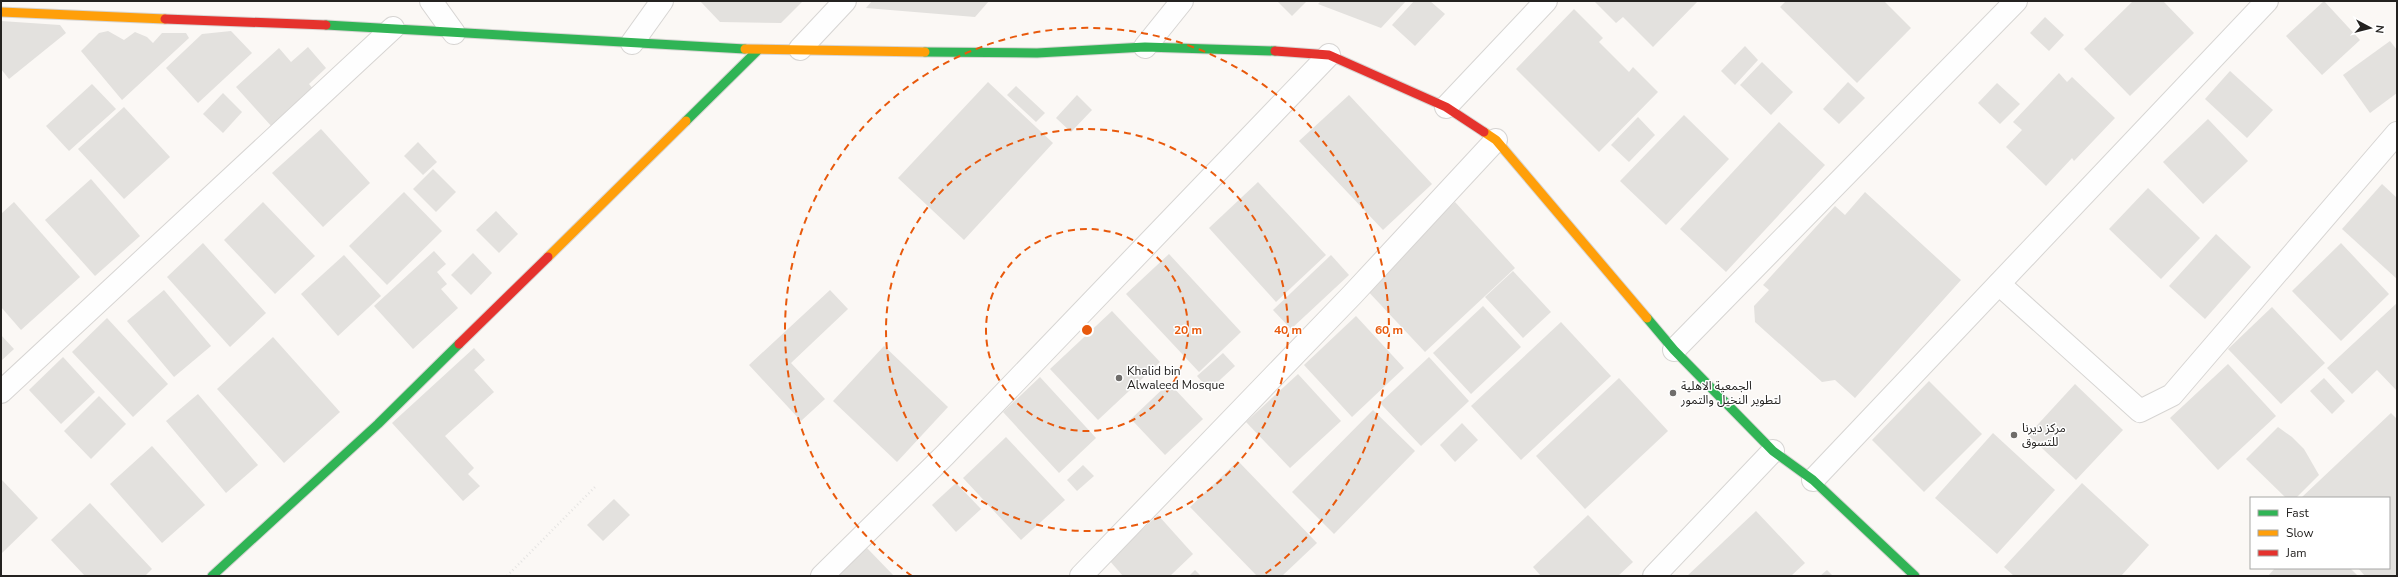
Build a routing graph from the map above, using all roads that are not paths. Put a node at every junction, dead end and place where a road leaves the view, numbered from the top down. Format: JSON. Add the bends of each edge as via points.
{"nodes":[{"id":1,"x":431,"y":1,"type":"edge"},
{"id":2,"x":662,"y":1,"type":"edge"},
{"id":3,"x":845,"y":1,"type":"edge"},
{"id":4,"x":1182,"y":1,"type":"edge"},
{"id":5,"x":1546,"y":1,"type":"edge"},
{"id":6,"x":2016,"y":1,"type":"edge"},
{"id":7,"x":2266,"y":1,"type":"edge"},
{"id":8,"x":1,"y":12,"type":"edge"},
{"id":9,"x":393,"y":28,"type":"junction"},
{"id":10,"x":454,"y":33,"type":"junction"},
{"id":11,"x":632,"y":43,"type":"junction"},
{"id":12,"x":1145,"y":47,"type":"junction"},
{"id":13,"x":800,"y":48,"type":"junction"},
{"id":14,"x":758,"y":50,"type":"junction"},
{"id":15,"x":1330,"y":55,"type":"junction"},
{"id":16,"x":1446,"y":107,"type":"junction"},
{"id":17,"x":2397,"y":133,"type":"edge"},
{"id":18,"x":1496,"y":140,"type":"junction"},
{"id":19,"x":1999,"y":284,"type":"junction"},
{"id":20,"x":1674,"y":350,"type":"junction"},
{"id":21,"x":1,"y":392,"type":"edge"},
{"id":22,"x":1773,"y":451,"type":"junction"},
{"id":23,"x":1813,"y":480,"type":"junction"},
{"id":24,"x":212,"y":576,"type":"edge"},
{"id":25,"x":822,"y":576,"type":"edge"},
{"id":26,"x":1081,"y":576,"type":"edge"},
{"id":27,"x":1654,"y":576,"type":"edge"},
{"id":28,"x":1915,"y":576,"type":"edge"}],
"edges":[{"from":1,"to":10,"type":"street"},
{"from":2,"to":11,"type":"street"},
{"from":3,"to":13,"type":"street"},
{"from":4,"to":12,"type":"street"},
{"from":5,"to":16,"type":"street"},
{"from":6,"to":20,"type":"street"},
{"from":7,"to":19,"type":"street"},
{"from":8,"to":9,"type":"street"},
{"from":9,"to":10,"type":"street"},
{"from":9,"to":21,"type":"street"},
{"from":10,"to":11,"type":"street"},
{"from":11,"to":14,"type":"street"},
{"from":12,"to":13,"type":"street","via":[[1037,52]]},
{"from":12,"to":15,"type":"street","via":[[1272,50]]},
{"from":13,"to":14,"type":"street"},
{"from":14,"to":24,"type":"street","via":[[378,424]]},
{"from":15,"to":16,"type":"street"},
{"from":15,"to":25,"type":"street","via":[[945,455]]},
{"from":16,"to":18,"type":"street"},
{"from":17,"to":19,"type":"street","via":[[2172,395],[2140,411]]},
{"from":18,"to":20,"type":"street"},
{"from":18,"to":26,"type":"street","via":[[1352,295]]},
{"from":19,"to":23,"type":"street"},
{"from":20,"to":22,"type":"street"},
{"from":22,"to":23,"type":"street"},
{"from":22,"to":27,"type":"street"},
{"from":23,"to":28,"type":"street"}]}
